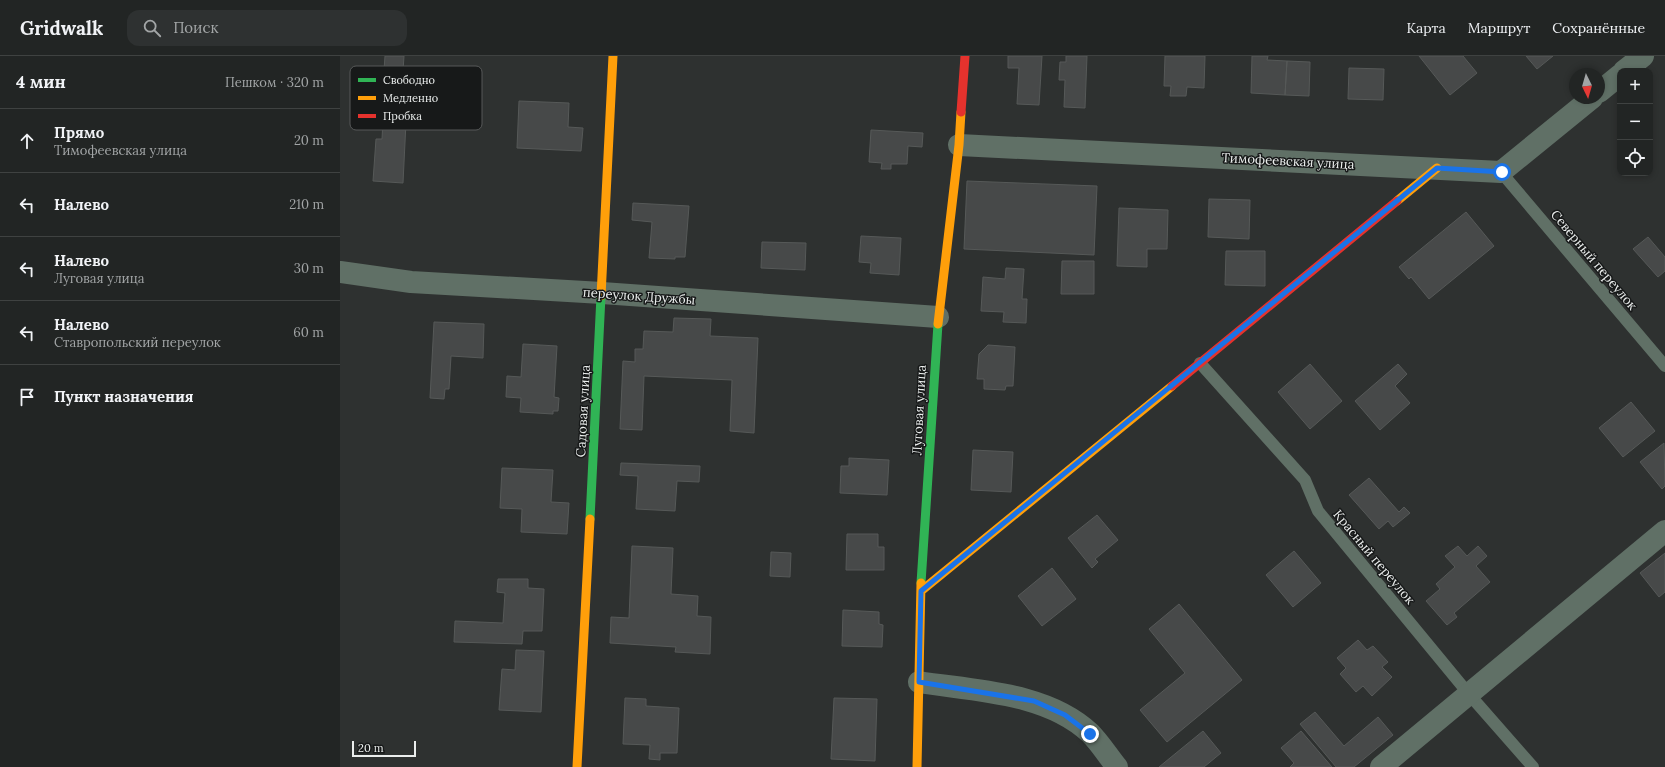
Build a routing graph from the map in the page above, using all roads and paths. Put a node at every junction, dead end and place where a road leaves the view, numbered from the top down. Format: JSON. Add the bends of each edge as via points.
{"nodes":[{"id":1,"x":613,"y":56,"type":"edge"},
{"id":2,"x":965,"y":56,"type":"edge"},
{"id":3,"x":1643,"y":56,"type":"edge"},
{"id":4,"x":1628,"y":68,"type":"edge"},
{"id":5,"x":1617,"y":77,"type":"edge"},
{"id":6,"x":1605,"y":87,"type":"edge"},
{"id":7,"x":1585,"y":104,"type":"edge"},
{"id":8,"x":959,"y":145,"type":"junction"},
{"id":9,"x":1437,"y":168,"type":"junction"},
{"id":10,"x":1502,"y":172,"type":"junction"},
{"id":11,"x":340,"y":272,"type":"edge"},
{"id":12,"x":602,"y":293,"type":"junction"},
{"id":13,"x":938,"y":317,"type":"junction"},
{"id":14,"x":1200,"y":363,"type":"junction"},
{"id":15,"x":1665,"y":366,"type":"edge"},
{"id":16,"x":1665,"y":530,"type":"edge"},
{"id":17,"x":921,"y":591,"type":"junction"},
{"id":18,"x":919,"y":682,"type":"junction"},
{"id":19,"x":1468,"y":693,"type":"junction"},
{"id":20,"x":577,"y":767,"type":"edge"},
{"id":21,"x":916,"y":767,"type":"edge"},
{"id":22,"x":1117,"y":767,"type":"edge"},
{"id":23,"x":1381,"y":767,"type":"edge"},
{"id":24,"x":1533,"y":767,"type":"edge"}],
"edges":[{"from":1,"to":12,"type":"street","name":"Садовая улица"},
{"from":2,"to":8,"type":"street","name":"Луговая улица"},
{"from":3,"to":4,"type":"street"},
{"from":5,"to":6,"type":"street"},
{"from":7,"to":10,"type":"street"},
{"from":8,"to":9,"type":"street","name":"Тимофеевская улица"},
{"from":8,"to":13,"type":"street","name":"Луговая улица"},
{"from":9,"to":10,"type":"street","name":"Тимофеевская улица"},
{"from":9,"to":14,"type":"street"},
{"from":10,"to":15,"type":"lane","name":"Северный переулок"},
{"from":11,"to":12,"type":"street","name":"переулок Дружбы","via":[[411,282]]},
{"from":12,"to":13,"type":"street","name":"переулок Дружбы"},
{"from":12,"to":20,"type":"street","name":"Садовая улица"},
{"from":13,"to":17,"type":"street","name":"Луговая улица"},
{"from":14,"to":17,"type":"street"},
{"from":14,"to":19,"type":"lane","name":"Красный переулок","via":[[1305,480],[1318,511]]},
{"from":16,"to":19,"type":"street"},
{"from":17,"to":18,"type":"street","name":"Луговая улица"},
{"from":18,"to":21,"type":"street","name":"Луговая улица"},
{"from":18,"to":22,"type":"street","via":[[1034,701],[1065,715],[1090,734]]},
{"from":19,"to":23,"type":"street"},
{"from":19,"to":24,"type":"lane","name":"Красный переулок"}]}
